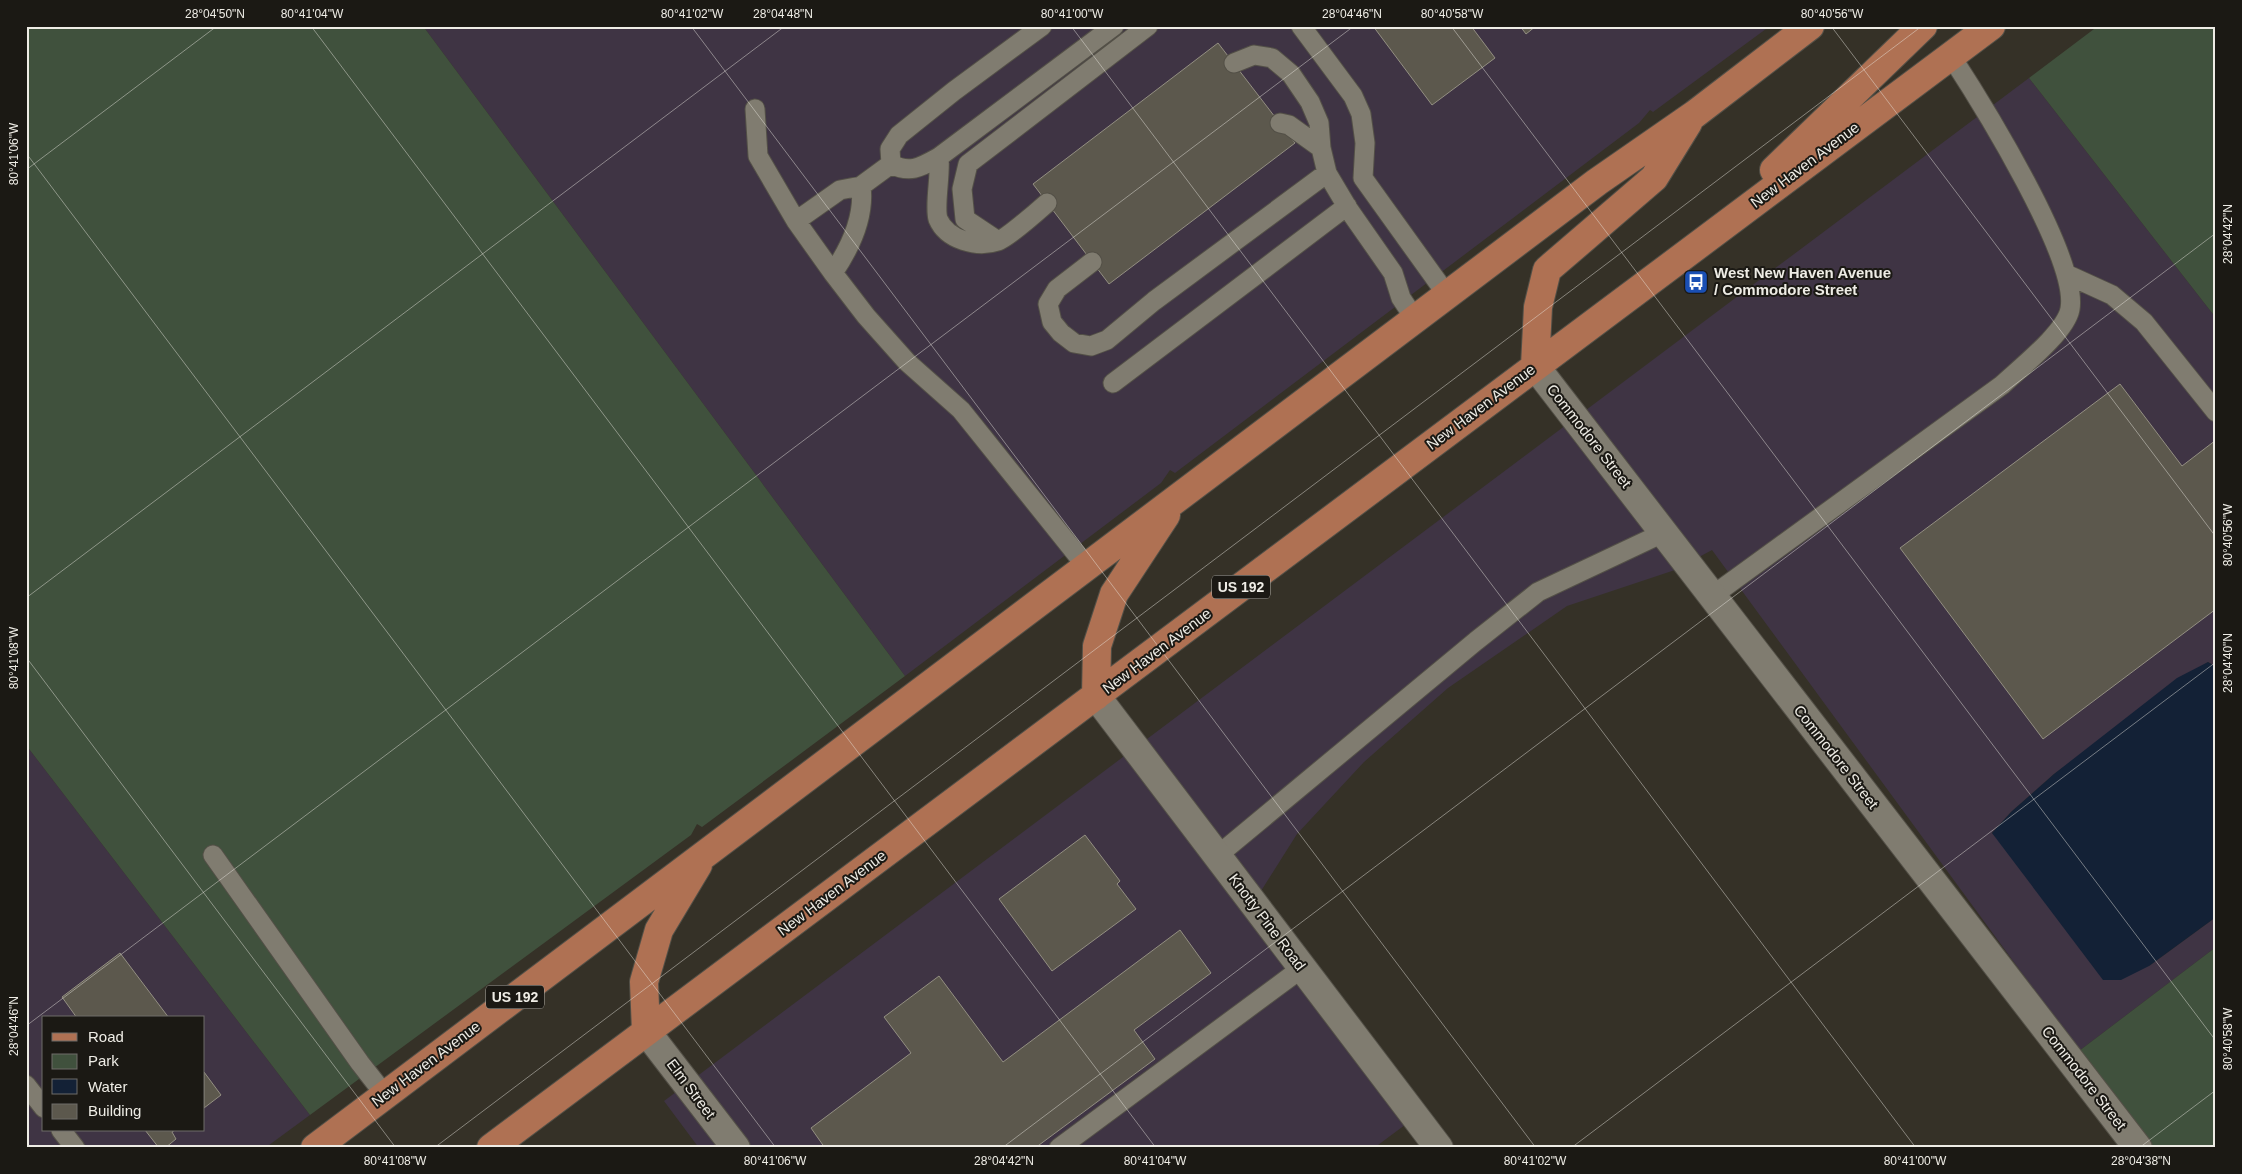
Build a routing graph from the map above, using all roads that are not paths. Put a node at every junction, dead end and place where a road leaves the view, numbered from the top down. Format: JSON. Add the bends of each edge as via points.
{"nodes":[{"id":1,"x":1042,"y":26,"type":"edge"},
{"id":2,"x":1114,"y":26,"type":"edge"},
{"id":3,"x":1148,"y":26,"type":"edge"},
{"id":4,"x":1301,"y":26,"type":"edge"},
{"id":5,"x":1810,"y":26,"type":"edge"},
{"id":6,"x":1923,"y":26,"type":"edge"},
{"id":7,"x":1991,"y":26,"type":"edge"},
{"id":8,"x":1951,"y":56,"type":"junction"},
{"id":9,"x":1234,"y":63,"type":"dead end"},
{"id":10,"x":755,"y":109,"type":"dead end"},
{"id":11,"x":1694,"y":114,"type":"junction"},
{"id":12,"x":1280,"y":123,"type":"dead end"},
{"id":13,"x":1321,"y":148,"type":"junction"},
{"id":14,"x":939,"y":157,"type":"junction"},
{"id":15,"x":891,"y":164,"type":"junction"},
{"id":16,"x":1327,"y":173,"type":"junction"},
{"id":17,"x":861,"y":186,"type":"junction"},
{"id":18,"x":1047,"y":203,"type":"dead end"},
{"id":19,"x":1347,"y":206,"type":"junction"},
{"id":20,"x":796,"y":221,"type":"junction"},
{"id":21,"x":998,"y":241,"type":"junction"},
{"id":22,"x":1692,"y":249,"type":"junction"},
{"id":23,"x":1092,"y":262,"type":"dead end"},
{"id":24,"x":833,"y":272,"type":"junction"},
{"id":25,"x":2066,"y":274,"type":"junction"},
{"id":26,"x":1447,"y":295,"type":"junction"},
{"id":27,"x":1415,"y":319,"type":"junction"},
{"id":28,"x":1534,"y":366,"type":"junction"},
{"id":29,"x":1112,"y":383,"type":"dead end"},
{"id":30,"x":2216,"y":412,"type":"edge"},
{"id":31,"x":1176,"y":499,"type":"junction"},
{"id":32,"x":1663,"y":533,"type":"junction"},
{"id":33,"x":1086,"y":566,"type":"junction"},
{"id":34,"x":1712,"y":596,"type":"junction"},
{"id":35,"x":1096,"y":696,"type":"junction"},
{"id":36,"x":705,"y":852,"type":"junction"},
{"id":37,"x":213,"y":855,"type":"dead end"},
{"id":38,"x":1217,"y":856,"type":"junction"},
{"id":39,"x":1302,"y":968,"type":"junction"},
{"id":40,"x":646,"y":1031,"type":"junction"},
{"id":41,"x":26,"y":1085,"type":"edge"},
{"id":42,"x":385,"y":1095,"type":"junction"},
{"id":43,"x":42,"y":1105,"type":"edge"},
{"id":44,"x":63,"y":1132,"type":"edge"},
{"id":45,"x":75,"y":1148,"type":"edge"},
{"id":46,"x":315,"y":1148,"type":"edge"},
{"id":47,"x":491,"y":1148,"type":"edge"},
{"id":48,"x":736,"y":1148,"type":"edge"},
{"id":49,"x":1059,"y":1148,"type":"edge"},
{"id":50,"x":1439,"y":1148,"type":"edge"},
{"id":51,"x":2138,"y":1148,"type":"edge"}],
"edges":[{"from":1,"to":15,"type":"lane","via":[[899,135],[890,149]]},
{"from":2,"to":14,"type":"lane"},
{"from":3,"to":21,"type":"lane","via":[[968,164],[962,189],[965,219]]},
{"from":4,"to":26,"type":"lane","via":[[1353,96],[1361,114],[1365,143],[1363,178]]},
{"from":5,"to":11,"type":"main road","name":"New Haven Avenue","number":"US 192"},
{"from":6,"to":22,"type":"main road"},
{"from":7,"to":8,"type":"main road","name":"New Haven Avenue","number":"US 192"},
{"from":8,"to":22,"type":"main road","name":"New Haven Avenue","number":"US 192"},
{"from":8,"to":25,"type":"lane","via":[[1995,124],[2034,198]]},
{"from":9,"to":13,"type":"lane","via":[[1254,55],[1272,58],[1291,74],[1320,123]]},
{"from":10,"to":20,"type":"lane","via":[[758,156]]},
{"from":11,"to":26,"type":"main road","name":"New Haven Avenue","number":"US 192"},
{"from":11,"to":28,"type":"main road","via":[[1654,178],[1547,270],[1538,308]]},
{"from":12,"to":13,"type":"lane","via":[[1289,125]]},
{"from":13,"to":16,"type":"lane"},
{"from":14,"to":15,"type":"lane","via":[[921,167],[902,170]]},
{"from":14,"to":21,"type":"lane","via":[[938,218],[947,234],[971,243]]},
{"from":15,"to":17,"type":"lane"},
{"from":16,"to":19,"type":"lane"},
{"from":16,"to":23,"type":"lane","via":[[1154,301],[1107,340],[1090,346],[1074,343],[1061,333],[1052,322],[1048,304],[1056,289]]},
{"from":17,"to":20,"type":"lane","via":[[840,190]]},
{"from":17,"to":24,"type":"lane","via":[[862,210],[846,254]]},
{"from":18,"to":21,"type":"lane"},
{"from":19,"to":27,"type":"lane","via":[[1393,273],[1401,298]]},
{"from":19,"to":29,"type":"lane"},
{"from":20,"to":24,"type":"lane"},
{"from":22,"to":28,"type":"main road","name":"New Haven Avenue","number":"US 192"},
{"from":24,"to":33,"type":"lane","via":[[907,362],[961,410]]},
{"from":25,"to":30,"type":"lane","via":[[2112,295],[2144,322]]},
{"from":25,"to":34,"type":"lane","via":[[2070,297],[2066,319],[2045,345],[2002,385]]},
{"from":26,"to":27,"type":"main road","name":"New Haven Avenue","number":"US 192"},
{"from":27,"to":31,"type":"main road","name":"New Haven Avenue","number":"US 192"},
{"from":28,"to":32,"type":"street","name":"Commodore Street"},
{"from":28,"to":35,"type":"main road","name":"New Haven Avenue","number":"US 192"},
{"from":31,"to":33,"type":"main road","name":"New Haven Avenue","number":"US 192"},
{"from":31,"to":35,"type":"main road","via":[[1114,594],[1097,646]]},
{"from":32,"to":34,"type":"street","name":"Commodore Street"},
{"from":32,"to":38,"type":"lane","via":[[1538,592]]},
{"from":33,"to":36,"type":"main road","name":"New Haven Avenue","number":"US 192"},
{"from":34,"to":51,"type":"street","name":"Commodore Street"},
{"from":35,"to":38,"type":"street","name":"Knotty Pine Road"},
{"from":35,"to":40,"type":"main road","name":"New Haven Avenue","number":"US 192"},
{"from":36,"to":40,"type":"main road","via":[[659,930],[644,982]]},
{"from":36,"to":42,"type":"main road","name":"New Haven Avenue","number":"US 192"},
{"from":37,"to":42,"type":"lane"},
{"from":38,"to":39,"type":"street","name":"Knotty Pine Road"},
{"from":39,"to":49,"type":"lane"},
{"from":39,"to":50,"type":"street","name":"Knotty Pine Road"},
{"from":40,"to":47,"type":"main road","name":"New Haven Avenue","number":"US 192"},
{"from":40,"to":48,"type":"street","name":"Elm Street"},
{"from":41,"to":43,"type":"lane"},
{"from":42,"to":46,"type":"main road","name":"New Haven Avenue","number":"US 192"},
{"from":44,"to":45,"type":"lane"}]}
